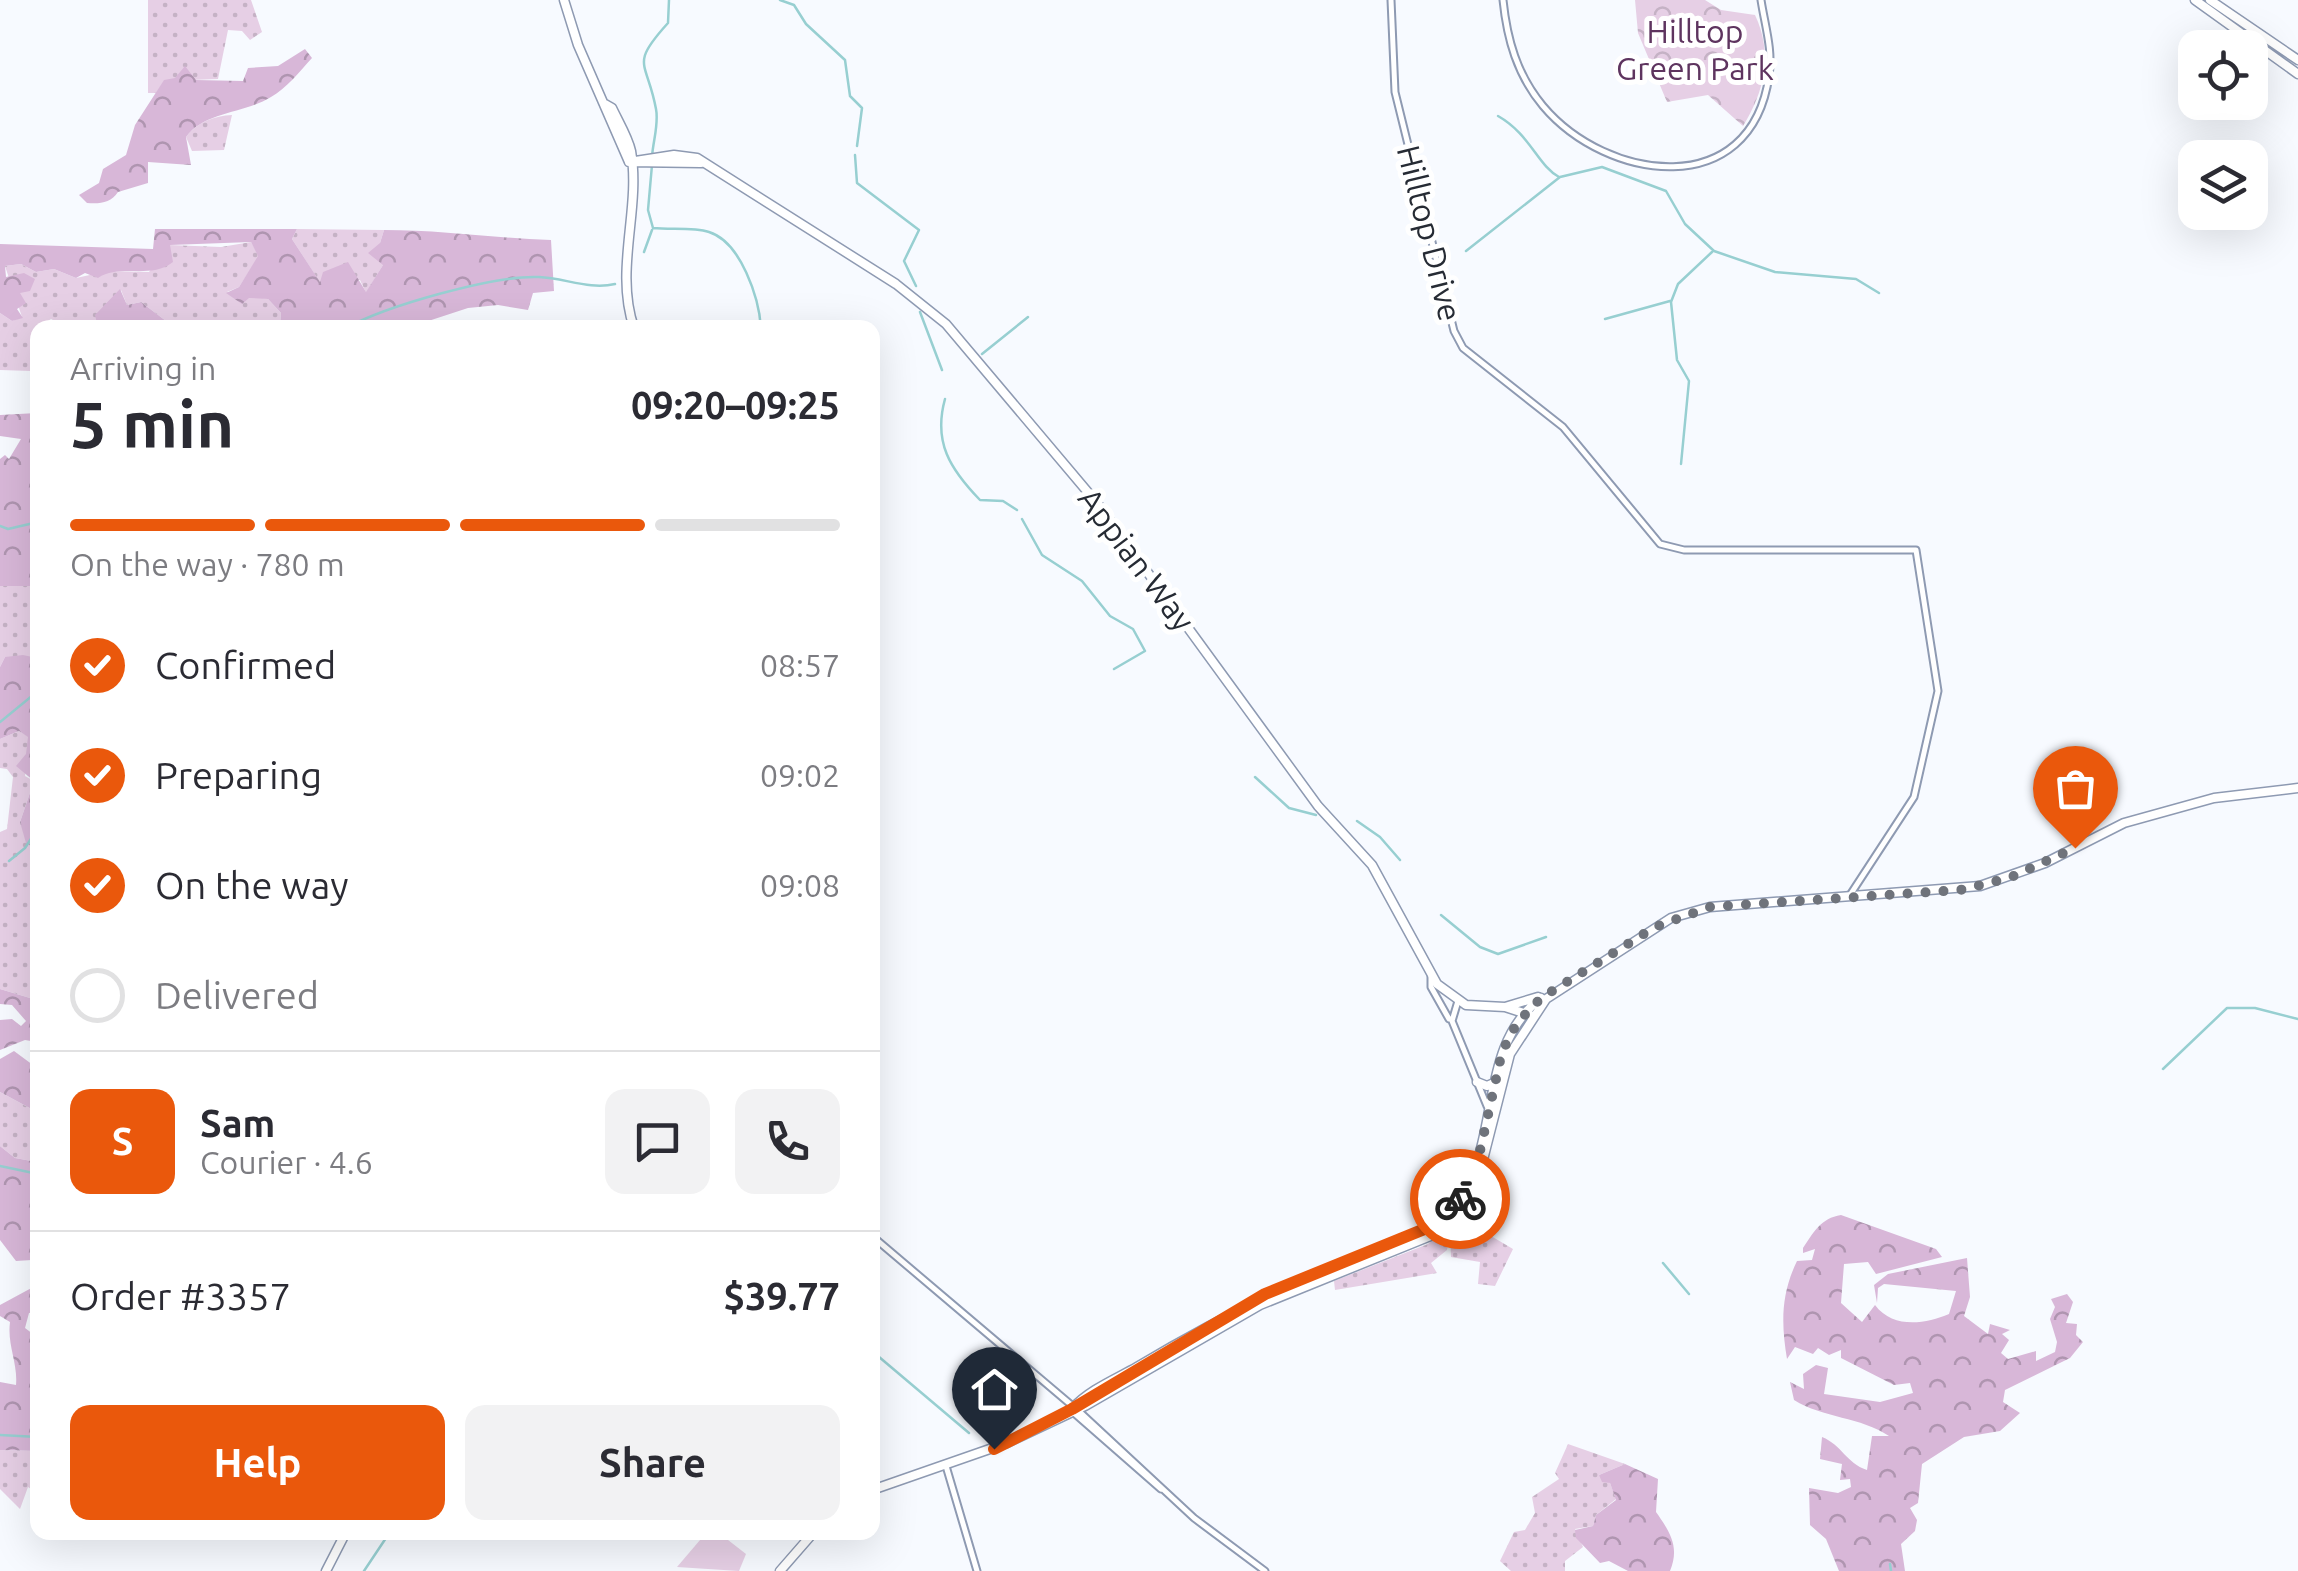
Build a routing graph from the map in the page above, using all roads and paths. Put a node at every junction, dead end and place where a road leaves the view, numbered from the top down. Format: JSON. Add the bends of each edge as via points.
{"nodes":[{"id":1,"x":564,"y":0,"type":"edge"},
{"id":2,"x":1391,"y":0,"type":"edge"},
{"id":3,"x":1503,"y":0,"type":"edge"},
{"id":4,"x":1761,"y":0,"type":"edge"},
{"id":5,"x":2195,"y":0,"type":"edge"},
{"id":6,"x":2210,"y":0,"type":"edge"},
{"id":7,"x":2298,"y":60,"type":"edge"},
{"id":8,"x":2298,"y":74,"type":"edge"},
{"id":9,"x":635,"y":161,"type":"junction"},
{"id":10,"x":633,"y":320,"type":"edge"},
{"id":11,"x":2298,"y":788,"type":"edge"},
{"id":12,"x":1849,"y":898,"type":"junction"},
{"id":13,"x":1431,"y":977,"type":"junction"},
{"id":14,"x":1544,"y":998,"type":"junction"},
{"id":15,"x":1458,"y":1001,"type":"junction"},
{"id":16,"x":1508,"y":1005,"type":"junction"},
{"id":17,"x":1528,"y":1012,"type":"junction"},
{"id":18,"x":1452,"y":1022,"type":"junction"},
{"id":19,"x":1509,"y":1036,"type":"junction"},
{"id":20,"x":1478,"y":1082,"type":"junction"},
{"id":21,"x":1494,"y":1082,"type":"junction"},
{"id":22,"x":1492,"y":1112,"type":"junction"},
{"id":23,"x":880,"y":1243,"type":"edge"},
{"id":24,"x":1072,"y":1409,"type":"junction"},
{"id":25,"x":946,"y":1466,"type":"junction"},
{"id":26,"x":880,"y":1487,"type":"edge"},
{"id":27,"x":342,"y":1540,"type":"edge"},
{"id":28,"x":807,"y":1540,"type":"edge"},
{"id":29,"x":326,"y":1571,"type":"edge"},
{"id":30,"x":780,"y":1571,"type":"edge"},
{"id":31,"x":978,"y":1571,"type":"edge"},
{"id":32,"x":1265,"y":1571,"type":"edge"}],
"edges":[{"from":1,"to":9,"type":"main road","via":[[604,104]]},
{"from":2,"to":12,"type":"street","name":"Hilltop Drive","via":[[1398,107],[1463,348],[1574,438],[1660,544],[1684,550],[1916,550],[1938,691],[1914,797]]},
{"from":3,"to":4,"type":"street","via":[[1512,50],[1544,106],[1583,140],[1622,160],[1673,169],[1722,152],[1758,112],[1770,68]]},
{"from":5,"to":8,"type":"main road"},
{"from":6,"to":7,"type":"main road"},
{"from":9,"to":10,"type":"main road","via":[[624,272]]},
{"from":9,"to":13,"type":"main road","name":"Appian Way","via":[[700,163],[896,284],[946,324],[1096,501],[1318,806],[1372,866]]},
{"from":11,"to":12,"type":"main road","via":[[2214,798],[2124,823],[1997,882]]},
{"from":12,"to":14,"type":"main road","via":[[1686,912]]},
{"from":13,"to":15,"type":"main road","name":"Appian Way"},
{"from":13,"to":18,"type":"street"},
{"from":14,"to":16,"type":"main road"},
{"from":14,"to":17,"type":"main road"},
{"from":15,"to":16,"type":"main road"},
{"from":15,"to":18,"type":"street"},
{"from":16,"to":17,"type":"main road"},
{"from":16,"to":19,"type":"main road"},
{"from":17,"to":19,"type":"main road"},
{"from":17,"to":22,"type":"main road"},
{"from":18,"to":20,"type":"street"},
{"from":19,"to":21,"type":"main road"},
{"from":20,"to":21,"type":"main road"},
{"from":20,"to":22,"type":"street"},
{"from":21,"to":22,"type":"main road"},
{"from":22,"to":24,"type":"main road","via":[[1476,1169],[1444,1218],[1265,1294]]},
{"from":23,"to":24,"type":"street"},
{"from":24,"to":25,"type":"main road","via":[[1007,1444]]},
{"from":24,"to":32,"type":"street"},
{"from":25,"to":26,"type":"main road"},
{"from":25,"to":31,"type":"street"},
{"from":27,"to":29,"type":"main road"},
{"from":28,"to":30,"type":"main road"}]}
